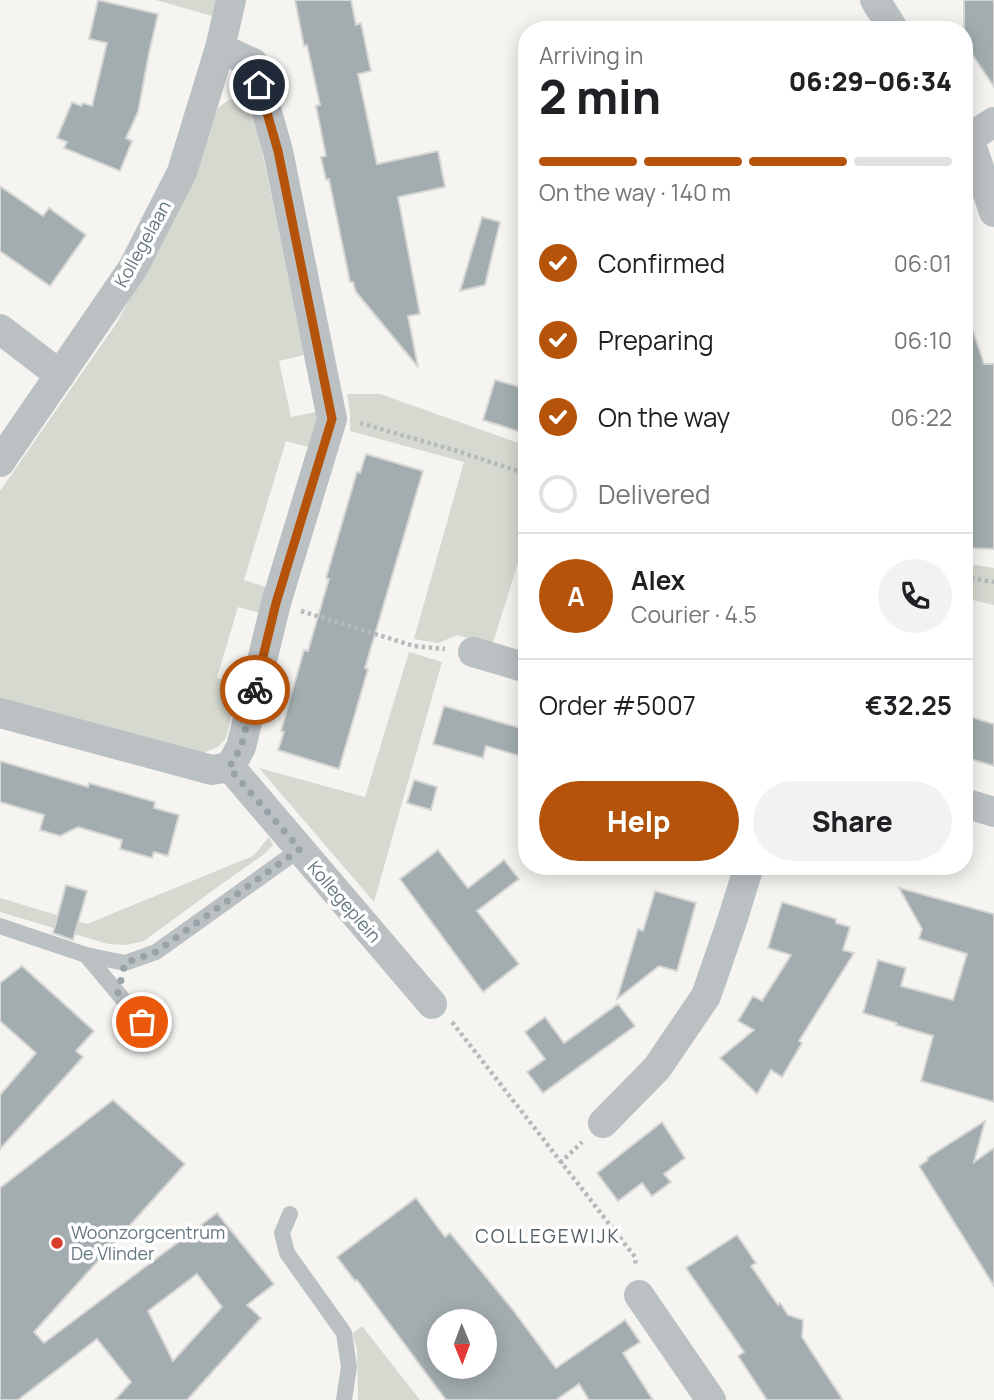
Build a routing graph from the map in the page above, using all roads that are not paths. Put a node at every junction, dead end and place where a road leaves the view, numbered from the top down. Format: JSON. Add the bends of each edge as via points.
{"nodes":[{"id":1,"x":231,"y":0,"type":"edge"},
{"id":2,"x":874,"y":0,"type":"edge"},
{"id":3,"x":888,"y":21,"type":"edge"},
{"id":4,"x":220,"y":48,"type":"junction"},
{"id":5,"x":994,"y":122,"type":"edge"},
{"id":6,"x":973,"y":133,"type":"edge"},
{"id":7,"x":973,"y":156,"type":"edge"},
{"id":8,"x":994,"y":212,"type":"edge"},
{"id":9,"x":0,"y":329,"type":"edge"},
{"id":10,"x":60,"y":375,"type":"junction"},
{"id":11,"x":0,"y":462,"type":"edge"},
{"id":12,"x":473,"y":652,"type":"road end"},
{"id":13,"x":518,"y":665,"type":"edge"},
{"id":14,"x":0,"y":713,"type":"edge"},
{"id":15,"x":229,"y":768,"type":"junction"},
{"id":16,"x":973,"y":806,"type":"edge"},
{"id":17,"x":994,"y":812,"type":"edge"},
{"id":18,"x":300,"y":849,"type":"junction"},
{"id":19,"x":746,"y":875,"type":"edge"},
{"id":20,"x":0,"y":926,"type":"edge"},
{"id":21,"x":86,"y":955,"type":"junction"},
{"id":22,"x":125,"y":963,"type":"junction"},
{"id":23,"x":118,"y":993,"type":"junction"},
{"id":24,"x":432,"y":1004,"type":"road end"},
{"id":25,"x":142,"y":1022,"type":"dead end"},
{"id":26,"x":603,"y":1123,"type":"dead end"},
{"id":27,"x":290,"y":1214,"type":"dead end"},
{"id":28,"x":639,"y":1295,"type":"road end"},
{"id":29,"x":344,"y":1400,"type":"edge"},
{"id":30,"x":710,"y":1400,"type":"edge"}],
"edges":[{"from":1,"to":4,"type":"street","name":"Kollegelaan"},
{"from":2,"to":3,"type":"street"},
{"from":4,"to":10,"type":"street","name":"Kollegelaan","via":[[182,172],[133,268]]},
{"from":4,"to":15,"type":"street","via":[[253,63],[278,151],[332,419],[276,603],[241,747]]},
{"from":5,"to":6,"type":"street"},
{"from":7,"to":8,"type":"street"},
{"from":9,"to":10,"type":"street"},
{"from":10,"to":11,"type":"street","name":"Kollegelaan"},
{"from":12,"to":13,"type":"street"},
{"from":14,"to":15,"type":"street","via":[[212,770]]},
{"from":15,"to":18,"type":"street","name":"Kollegeplein"},
{"from":16,"to":17,"type":"street"},
{"from":18,"to":22,"type":"lane","via":[[156,952]]},
{"from":18,"to":24,"type":"street","name":"Kollegeplein"},
{"from":19,"to":26,"type":"street","via":[[706,996],[657,1068]]},
{"from":20,"to":21,"type":"lane"},
{"from":21,"to":22,"type":"lane"},
{"from":21,"to":23,"type":"lane"},
{"from":22,"to":23,"type":"lane"},
{"from":23,"to":25,"type":"lane"},
{"from":27,"to":29,"type":"lane","via":[[282,1233],[287,1253],[344,1333],[349,1367]]},
{"from":28,"to":30,"type":"street"}]}
